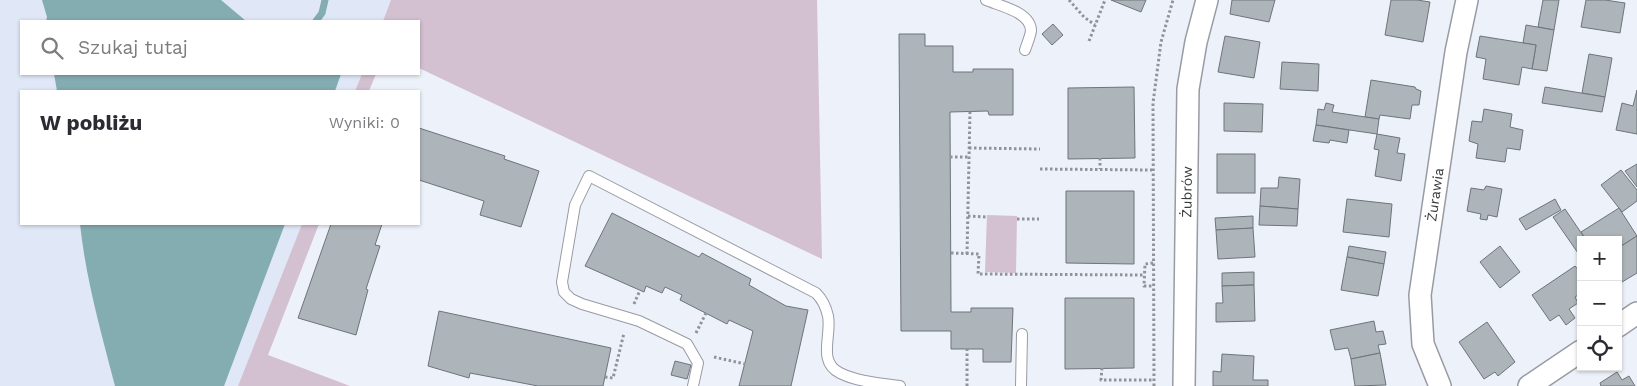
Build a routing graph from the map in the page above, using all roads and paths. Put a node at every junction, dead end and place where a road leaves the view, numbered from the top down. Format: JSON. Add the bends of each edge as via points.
{"nodes":[{"id":1,"x":986,"y":0,"type":"edge"},
{"id":2,"x":1068,"y":0,"type":"edge"},
{"id":3,"x":1105,"y":0,"type":"edge"},
{"id":4,"x":1172,"y":0,"type":"edge"},
{"id":5,"x":1207,"y":0,"type":"edge"},
{"id":6,"x":1467,"y":0,"type":"edge"},
{"id":7,"x":1095,"y":25,"type":"junction"},
{"id":8,"x":1089,"y":41,"type":"dead end"},
{"id":9,"x":1025,"y":50,"type":"dead end"},
{"id":10,"x":970,"y":112,"type":"dead end"},
{"id":11,"x":969,"y":148,"type":"junction"},
{"id":12,"x":1040,"y":149,"type":"dead end"},
{"id":13,"x":950,"y":157,"type":"dead end"},
{"id":14,"x":969,"y":157,"type":"junction"},
{"id":15,"x":1100,"y":158,"type":"dead end"},
{"id":16,"x":1040,"y":169,"type":"dead end"},
{"id":17,"x":1100,"y":169,"type":"junction"},
{"id":18,"x":1152,"y":170,"type":"junction"},
{"id":19,"x":968,"y":216,"type":"junction"},
{"id":20,"x":987,"y":217,"type":"dead end"},
{"id":21,"x":1017,"y":219,"type":"dead end"},
{"id":22,"x":1039,"y":219,"type":"dead end"},
{"id":23,"x":950,"y":253,"type":"dead end"},
{"id":24,"x":967,"y":254,"type":"junction"},
{"id":25,"x":1153,"y":264,"type":"junction"},
{"id":26,"x":1145,"y":275,"type":"junction"},
{"id":27,"x":1153,"y":286,"type":"junction"},
{"id":28,"x":640,"y":290,"type":"dead end"},
{"id":29,"x":706,"y":313,"type":"dead end"},
{"id":30,"x":1637,"y":313,"type":"edge"},
{"id":31,"x":628,"y":318,"type":"junction"},
{"id":32,"x":1622,"y":323,"type":"edge"},
{"id":33,"x":1022,"y":334,"type":"dead end"},
{"id":34,"x":694,"y":338,"type":"dead end"},
{"id":35,"x":967,"y":349,"type":"dead end"},
{"id":36,"x":1577,"y":354,"type":"edge"},
{"id":37,"x":706,"y":356,"type":"dead end"},
{"id":38,"x":745,"y":364,"type":"dead end"},
{"id":39,"x":1102,"y":368,"type":"dead end"},
{"id":40,"x":605,"y":377,"type":"dead end"},
{"id":41,"x":1154,"y":380,"type":"junction"},
{"id":42,"x":856,"y":383,"type":"edge"},
{"id":43,"x":693,"y":386,"type":"edge"},
{"id":44,"x":900,"y":386,"type":"edge"},
{"id":45,"x":967,"y":386,"type":"edge"},
{"id":46,"x":1021,"y":386,"type":"edge"},
{"id":47,"x":1154,"y":386,"type":"edge"},
{"id":48,"x":1184,"y":386,"type":"edge"},
{"id":49,"x":1440,"y":386,"type":"edge"},
{"id":50,"x":1529,"y":386,"type":"edge"}],
"edges":[{"from":1,"to":9,"type":"lane","via":[[1024,16],[1030,24],[1031,33]]},
{"from":2,"to":7,"type":"path"},
{"from":3,"to":7,"type":"path"},
{"from":4,"to":18,"type":"path","via":[[1156,74]]},
{"from":5,"to":48,"type":"street","name":"Żubrów","via":[[1188,88]]},
{"from":6,"to":49,"type":"street","name":"Żurawia","via":[[1456,52],[1420,294],[1423,344]]},
{"from":7,"to":8,"type":"path"},
{"from":10,"to":11,"type":"path"},
{"from":11,"to":12,"type":"path"},
{"from":11,"to":14,"type":"path"},
{"from":13,"to":14,"type":"path"},
{"from":14,"to":19,"type":"path"},
{"from":15,"to":17,"type":"path"},
{"from":16,"to":17,"type":"path"},
{"from":17,"to":18,"type":"path"},
{"from":18,"to":25,"type":"path"},
{"from":19,"to":20,"type":"path"},
{"from":19,"to":24,"type":"path"},
{"from":21,"to":22,"type":"path"},
{"from":23,"to":24,"type":"path"},
{"from":24,"to":26,"type":"path","via":[[978,254],[978,274]]},
{"from":25,"to":26,"type":"path","via":[[1145,264]]},
{"from":25,"to":27,"type":"path"},
{"from":26,"to":27,"type":"path","via":[[1144,286]]},
{"from":27,"to":41,"type":"path"},
{"from":28,"to":31,"type":"path"},
{"from":29,"to":34,"type":"path"},
{"from":30,"to":32,"type":"street"},
{"from":31,"to":40,"type":"path","via":[[613,378]]},
{"from":31,"to":42,"type":"lane","via":[[582,304],[564,292],[562,282],[575,206],[589,176],[816,293],[824,301],[829,318],[826,349],[829,364]]},
{"from":31,"to":43,"type":"lane","via":[[687,344],[698,363]]},
{"from":33,"to":46,"type":"lane"},
{"from":35,"to":45,"type":"path"},
{"from":36,"to":50,"type":"street"},
{"from":37,"to":38,"type":"path"},
{"from":39,"to":41,"type":"path","via":[[1101,380]]},
{"from":41,"to":47,"type":"path"},
{"from":42,"to":44,"type":"lane"}]}
